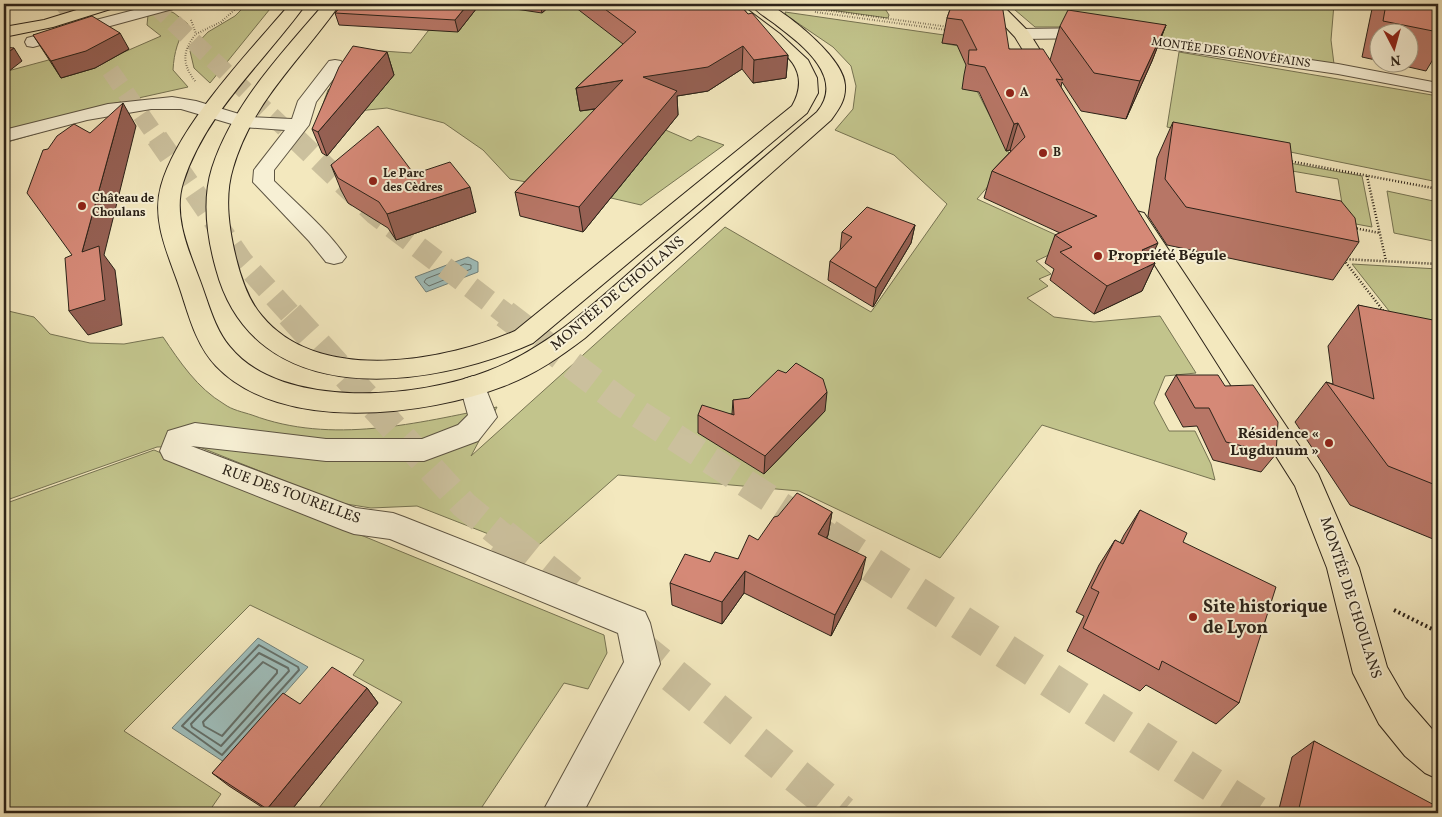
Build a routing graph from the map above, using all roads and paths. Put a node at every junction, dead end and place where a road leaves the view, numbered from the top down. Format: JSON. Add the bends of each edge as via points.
{"nodes":[{"id":1,"x":71,"y":4,"type":"edge"},
{"id":2,"x":111,"y":4,"type":"edge"},
{"id":3,"x":241,"y":4,"type":"edge"},
{"id":4,"x":298,"y":4,"type":"edge"},
{"id":5,"x":332,"y":4,"type":"edge"},
{"id":6,"x":731,"y":4,"type":"edge"},
{"id":7,"x":759,"y":4,"type":"edge"},
{"id":8,"x":992,"y":4,"type":"edge"},
{"id":9,"x":170,"y":5,"type":"edge"},
{"id":10,"x":4,"y":20,"type":"edge"},
{"id":11,"x":957,"y":28,"type":"edge"},
{"id":12,"x":950,"y":30,"type":"edge"},
{"id":13,"x":4,"y":32,"type":"edge"},
{"id":14,"x":196,"y":34,"type":"junction"},
{"id":15,"x":1022,"y":34,"type":"junction"},
{"id":16,"x":33,"y":42,"type":"edge"},
{"id":17,"x":335,"y":65,"type":"dead end"},
{"id":18,"x":196,"y":82,"type":"dead end"},
{"id":19,"x":1438,"y":88,"type":"edge"},
{"id":20,"x":1062,"y":98,"type":"edge"},
{"id":21,"x":210,"y":114,"type":"junction"},
{"id":22,"x":243,"y":121,"type":"junction"},
{"id":23,"x":299,"y":125,"type":"junction"},
{"id":24,"x":4,"y":136,"type":"edge"},
{"id":25,"x":1284,"y":160,"type":"edge"},
{"id":26,"x":1367,"y":176,"type":"junction"},
{"id":27,"x":1438,"y":189,"type":"edge"},
{"id":28,"x":1122,"y":195,"type":"edge"},
{"id":29,"x":1353,"y":228,"type":"edge"},
{"id":30,"x":1380,"y":233,"type":"junction"},
{"id":31,"x":334,"y":257,"type":"dead end"},
{"id":32,"x":1386,"y":261,"type":"dead end"},
{"id":33,"x":1438,"y":264,"type":"edge"},
{"id":34,"x":1391,"y":320,"type":"edge"},
{"id":35,"x":473,"y":386,"type":"junction"},
{"id":36,"x":1394,"y":610,"type":"dead end"},
{"id":37,"x":1438,"y":632,"type":"edge"},
{"id":38,"x":1438,"y":760,"type":"edge"},
{"id":39,"x":562,"y":813,"type":"edge"}],
"edges":[{"from":1,"to":10,"type":"main road"},
{"from":2,"to":13,"type":"main road","via":[[47,24]]},
{"from":3,"to":14,"type":"path","via":[[221,22]]},
{"from":4,"to":21,"type":"main road","name":"MONTÉE DE CHOULANS"},
{"from":5,"to":22,"type":"main road","name":"MONTÉE DE CHOULANS","via":[[255,101]]},
{"from":6,"to":22,"type":"main road","name":"MONTÉE DE CHOULANS","via":[[804,64],[811,83],[805,104],[538,328],[511,344],[456,361],[399,369],[340,366],[291,352],[257,328],[227,269],[217,210],[222,171]]},
{"from":7,"to":35,"type":"main road","name":"MONTÉE DE CHOULANS","via":[[828,63],[837,90],[830,108],[809,130],[576,332],[538,360]]},
{"from":8,"to":15,"type":"main road"},
{"from":9,"to":14,"type":"path","via":[[190,17]]},
{"from":9,"to":16,"type":"street"},
{"from":11,"to":12,"type":"path","via":[[808,9]]},
{"from":14,"to":18,"type":"path","via":[[185,48],[184,56],[186,70]]},
{"from":15,"to":19,"type":"street","name":"MONTÉE DES GÉNOVÉFAINS","via":[[1094,34],[1338,69]]},
{"from":15,"to":20,"type":"main road"},
{"from":17,"to":23,"type":"street","via":[[306,100]]},
{"from":21,"to":22,"type":"street"},
{"from":21,"to":24,"type":"street","via":[[173,103],[114,108]]},
{"from":21,"to":35,"type":"main road","name":"MONTÉE DE CHOULANS","via":[[180,164],[171,185],[169,209],[172,231],[204,324],[227,362],[268,387],[330,401],[407,400]]},
{"from":22,"to":23,"type":"street"},
{"from":23,"to":31,"type":"street","via":[[264,170],[263,182]]},
{"from":25,"to":26,"type":"path"},
{"from":26,"to":27,"type":"path"},
{"from":26,"to":30,"type":"path"},
{"from":28,"to":38,"type":"main road","name":"MONTÉE DE CHOULANS","via":[[1308,482],[1343,568],[1371,673],[1392,710],[1418,743]]},
{"from":29,"to":30,"type":"path"},
{"from":30,"to":32,"type":"path"},
{"from":33,"to":34,"type":"path","via":[[1343,259]]},
{"from":35,"to":39,"type":"street","name":"RUE DES TOURELLES","via":[[483,417],[468,434],[424,450],[326,450],[195,434],[178,439],[174,451],[354,521],[393,526],[634,622],[642,664]]},
{"from":36,"to":37,"type":"path"}]}
